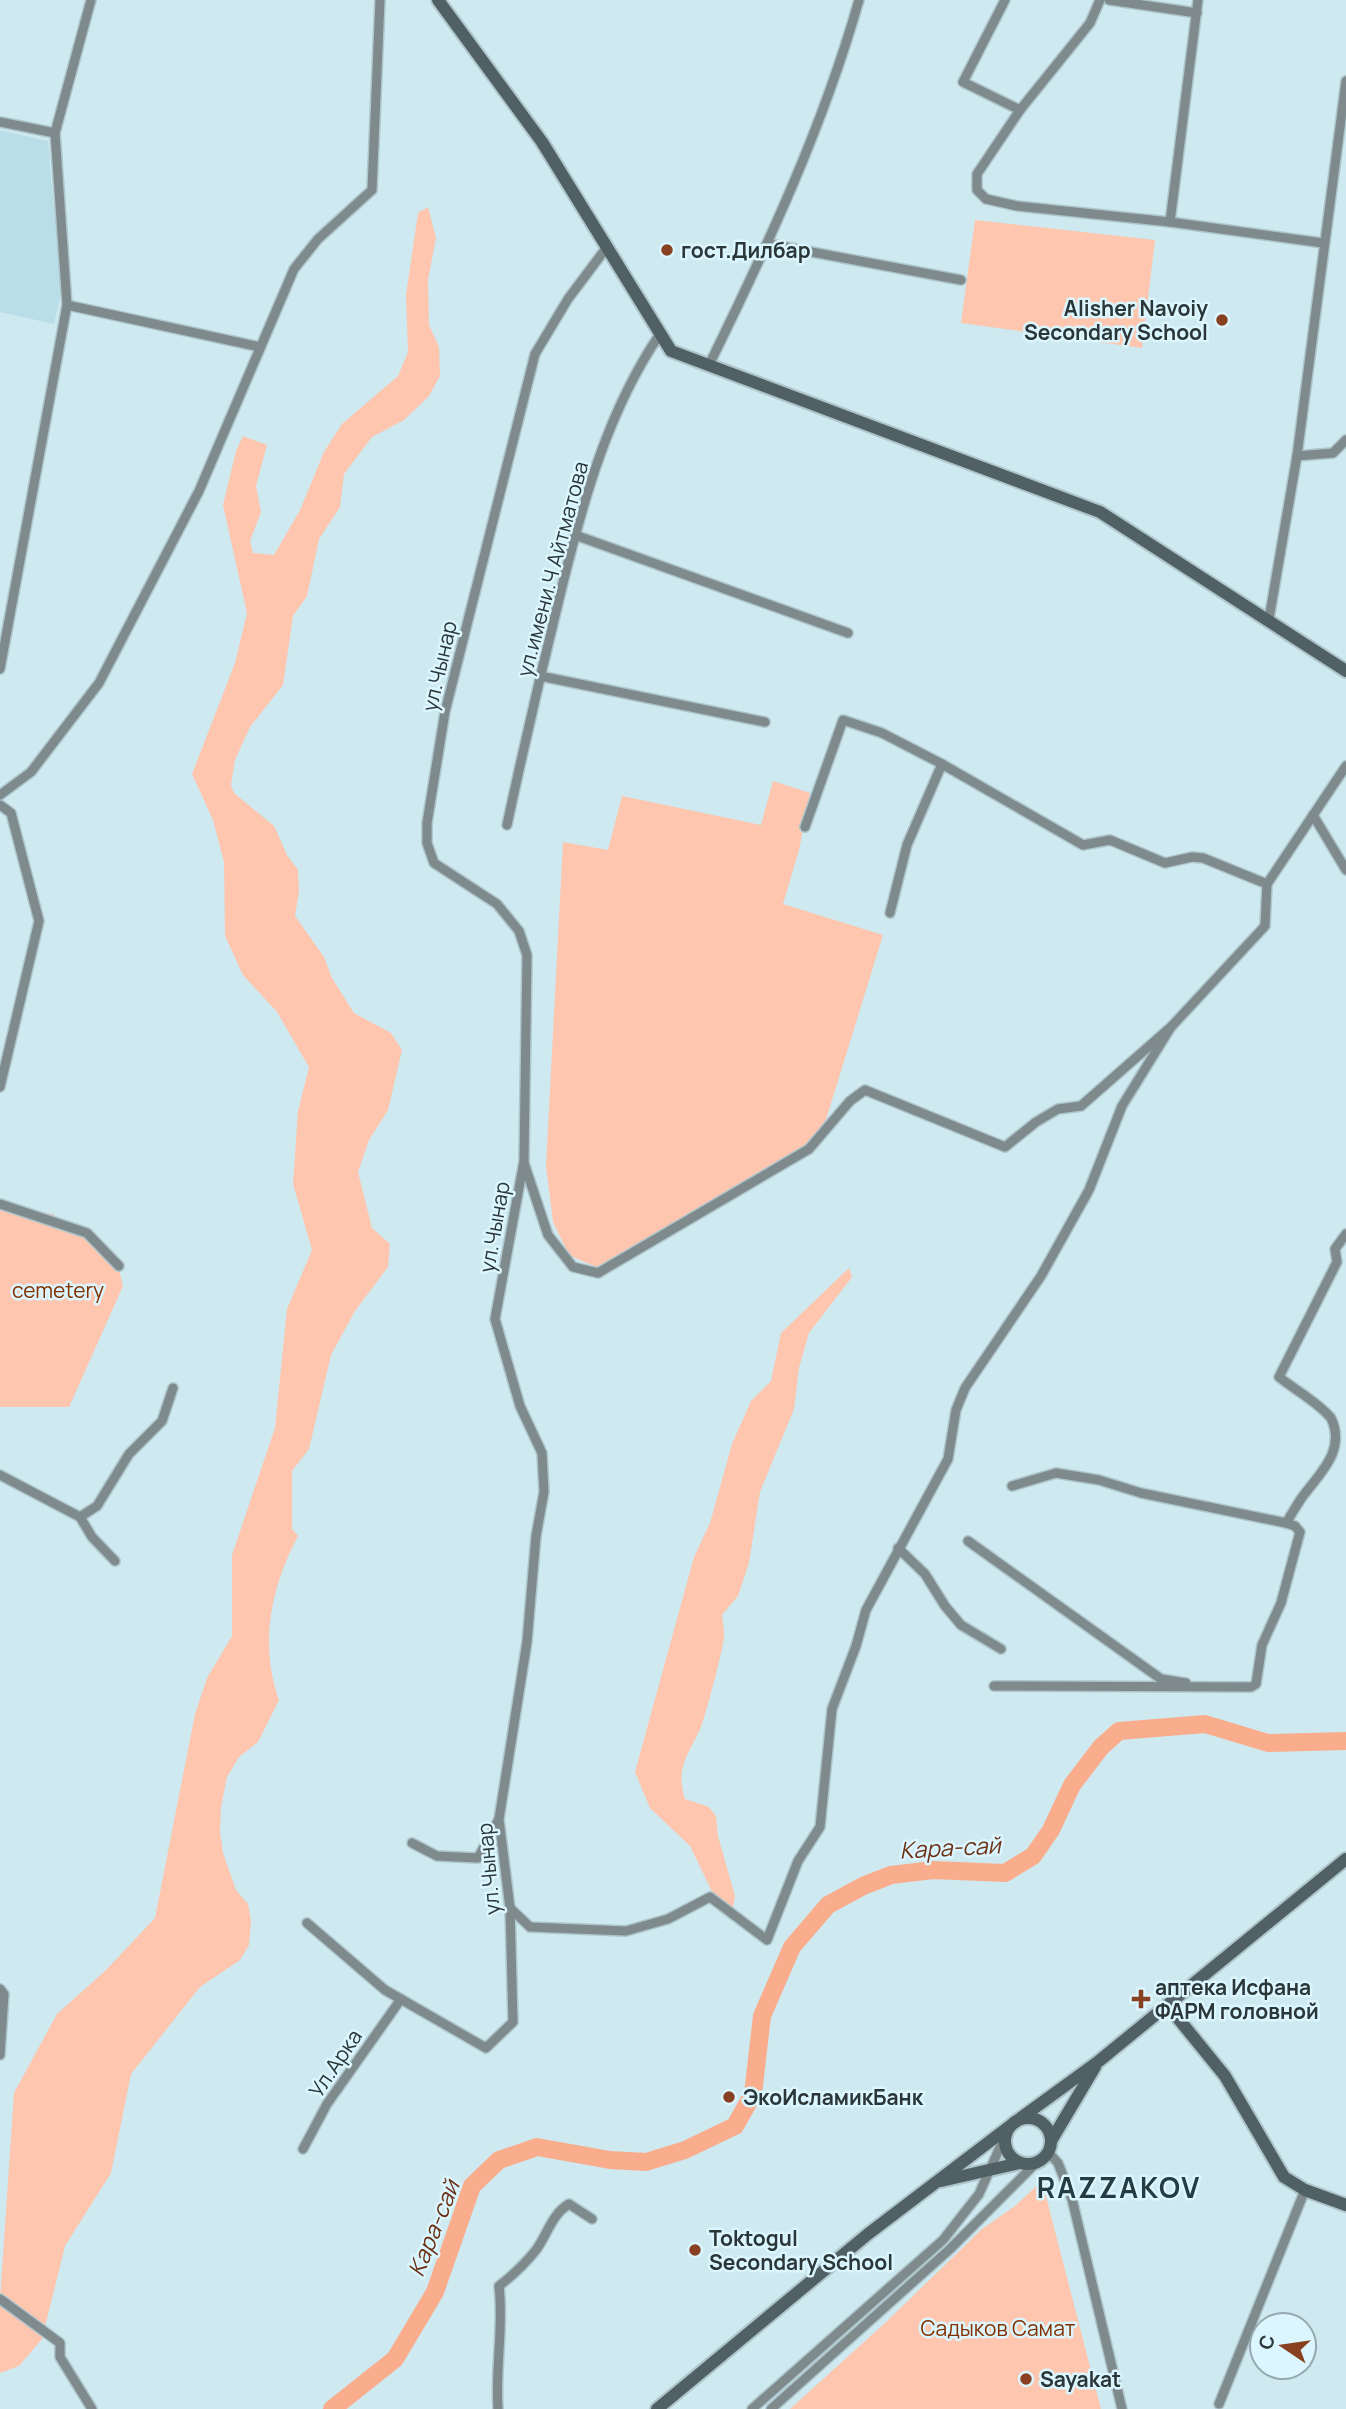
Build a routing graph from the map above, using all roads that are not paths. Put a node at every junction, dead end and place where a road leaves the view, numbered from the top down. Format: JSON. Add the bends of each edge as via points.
{"nodes":[{"id":1,"x":91,"y":0,"type":"edge"},
{"id":2,"x":380,"y":0,"type":"edge"},
{"id":3,"x":438,"y":0,"type":"edge"},
{"id":4,"x":859,"y":0,"type":"edge"},
{"id":5,"x":1005,"y":0,"type":"edge"},
{"id":6,"x":1100,"y":0,"type":"edge"},
{"id":7,"x":1109,"y":0,"type":"edge"},
{"id":8,"x":1198,"y":0,"type":"edge"},
{"id":9,"x":1197,"y":13,"type":"junction"},
{"id":10,"x":1346,"y":81,"type":"edge"},
{"id":11,"x":1020,"y":110,"type":"junction"},
{"id":12,"x":0,"y":122,"type":"edge"},
{"id":13,"x":55,"y":133,"type":"junction"},
{"id":14,"x":1170,"y":222,"type":"junction"},
{"id":15,"x":1323,"y":243,"type":"junction"},
{"id":16,"x":769,"y":244,"type":"junction"},
{"id":17,"x":607,"y":247,"type":"junction"},
{"id":18,"x":961,"y":280,"type":"dead end"},
{"id":19,"x":67,"y":305,"type":"junction"},
{"id":20,"x":660,"y":334,"type":"junction"},
{"id":21,"x":260,"y":347,"type":"junction"},
{"id":22,"x":709,"y":366,"type":"junction"},
{"id":23,"x":1346,"y":439,"type":"edge"},
{"id":24,"x":1297,"y":456,"type":"junction"},
{"id":25,"x":575,"y":535,"type":"junction"},
{"id":26,"x":1269,"y":619,"type":"junction"},
{"id":27,"x":848,"y":633,"type":"dead end"},
{"id":28,"x":0,"y":669,"type":"edge"},
{"id":29,"x":1346,"y":671,"type":"edge"},
{"id":30,"x":540,"y":676,"type":"junction"},
{"id":31,"x":765,"y":722,"type":"dead end"},
{"id":32,"x":942,"y":764,"type":"junction"},
{"id":33,"x":1346,"y":766,"type":"edge"},
{"id":34,"x":0,"y":795,"type":"edge"},
{"id":35,"x":0,"y":805,"type":"edge"},
{"id":36,"x":1313,"y":815,"type":"junction"},
{"id":37,"x":507,"y":825,"type":"dead end"},
{"id":38,"x":804,"y":827,"type":"dead end"},
{"id":39,"x":1346,"y":870,"type":"edge"},
{"id":40,"x":1267,"y":884,"type":"junction"},
{"id":41,"x":890,"y":913,"type":"dead end"},
{"id":42,"x":1171,"y":1027,"type":"junction"},
{"id":43,"x":0,"y":1087,"type":"edge"},
{"id":44,"x":524,"y":1161,"type":"junction"},
{"id":45,"x":0,"y":1204,"type":"edge"},
{"id":46,"x":1346,"y":1234,"type":"edge"},
{"id":47,"x":119,"y":1266,"type":"dead end"},
{"id":48,"x":173,"y":1388,"type":"dead end"},
{"id":49,"x":0,"y":1475,"type":"edge"},
{"id":50,"x":1012,"y":1486,"type":"dead end"},
{"id":51,"x":80,"y":1517,"type":"junction"},
{"id":52,"x":1286,"y":1524,"type":"junction"},
{"id":53,"x":968,"y":1541,"type":"dead end"},
{"id":54,"x":898,"y":1548,"type":"junction"},
{"id":55,"x":114,"y":1561,"type":"dead end"},
{"id":56,"x":1001,"y":1649,"type":"dead end"},
{"id":57,"x":994,"y":1686,"type":"dead end"},
{"id":58,"x":1251,"y":1687,"type":"junction"},
{"id":59,"x":499,"y":1819,"type":"junction"},
{"id":60,"x":412,"y":1843,"type":"dead end"},
{"id":61,"x":1346,"y":1859,"type":"edge"},
{"id":62,"x":510,"y":1908,"type":"junction"},
{"id":63,"x":307,"y":1923,"type":"dead end"},
{"id":64,"x":0,"y":1989,"type":"edge"},
{"id":65,"x":401,"y":1999,"type":"junction"},
{"id":66,"x":1168,"y":2006,"type":"junction"},
{"id":67,"x":0,"y":2055,"type":"edge"},
{"id":68,"x":1099,"y":2061,"type":"junction"},
{"id":69,"x":1010,"y":2128,"type":"junction"},
{"id":70,"x":1049,"y":2146,"type":"junction"},
{"id":71,"x":303,"y":2149,"type":"dead end"},
{"id":72,"x":1036,"y":2162,"type":"junction"},
{"id":73,"x":1020,"y":2163,"type":"junction"},
{"id":74,"x":993,"y":2168,"type":"junction"},
{"id":75,"x":934,"y":2183,"type":"junction"},
{"id":76,"x":1305,"y":2190,"type":"junction"},
{"id":77,"x":1346,"y":2206,"type":"edge"},
{"id":78,"x":592,"y":2219,"type":"dead end"},
{"id":79,"x":0,"y":2300,"type":"edge"},
{"id":80,"x":1219,"y":2404,"type":"dead end"},
{"id":81,"x":92,"y":2409,"type":"edge"},
{"id":82,"x":498,"y":2409,"type":"edge"},
{"id":83,"x":657,"y":2409,"type":"edge"},
{"id":84,"x":752,"y":2409,"type":"edge"},
{"id":85,"x":771,"y":2409,"type":"edge"},
{"id":86,"x":1122,"y":2409,"type":"edge"}],
"edges":[{"from":1,"to":13,"type":"street"},
{"from":2,"to":21,"type":"street","via":[[372,190],[318,239],[295,269]]},
{"from":3,"to":17,"type":"street","via":[[542,142]]},
{"from":4,"to":16,"type":"street","via":[[805,157]]},
{"from":5,"to":11,"type":"street","via":[[963,82]]},
{"from":6,"to":11,"type":"street","via":[[1090,23]]},
{"from":7,"to":9,"type":"street"},
{"from":8,"to":9,"type":"street"},
{"from":9,"to":14,"type":"street"},
{"from":10,"to":15,"type":"street"},
{"from":11,"to":14,"type":"street","via":[[977,174],[977,190],[985,199]]},
{"from":12,"to":13,"type":"street"},
{"from":13,"to":19,"type":"street"},
{"from":14,"to":15,"type":"street"},
{"from":15,"to":24,"type":"street"},
{"from":16,"to":18,"type":"street"},
{"from":16,"to":22,"type":"street"},
{"from":17,"to":20,"type":"street"},
{"from":17,"to":44,"type":"street","name":"ул.Чынар","via":[[568,299],[535,355],[445,712],[428,823],[427,843],[434,863],[497,904],[519,931],[527,955]]},
{"from":19,"to":21,"type":"street"},
{"from":19,"to":28,"type":"street"},
{"from":20,"to":22,"type":"street","via":[[671,351]]},
{"from":20,"to":25,"type":"street","name":"ул.имени.Ч Айтматова","via":[[634,371],[587,488]]},
{"from":21,"to":34,"type":"street","via":[[199,491],[99,683],[31,772]]},
{"from":22,"to":26,"type":"street","via":[[1100,512]]},
{"from":23,"to":24,"type":"street","via":[[1333,453]]},
{"from":24,"to":26,"type":"street"},
{"from":25,"to":27,"type":"street"},
{"from":25,"to":30,"type":"street","name":"ул.имени.Ч Айтматова"},
{"from":26,"to":29,"type":"street"},
{"from":30,"to":31,"type":"street"},
{"from":30,"to":37,"type":"street","name":"ул.имени.Ч Айтматова"},
{"from":32,"to":38,"type":"street","via":[[881,733],[843,720]]},
{"from":32,"to":40,"type":"street","via":[[1076,842],[1090,845],[1110,840],[1165,863],[1203,858]]},
{"from":32,"to":41,"type":"street","via":[[910,836]]},
{"from":33,"to":36,"type":"street"},
{"from":35,"to":43,"type":"street","via":[[11,813],[39,921]]},
{"from":36,"to":39,"type":"street"},
{"from":36,"to":40,"type":"street"},
{"from":40,"to":42,"type":"street","via":[[1265,926]]},
{"from":42,"to":44,"type":"street","via":[[1082,1106],[1058,1109],[1005,1147],[865,1090],[809,1149],[598,1273],[573,1267],[548,1236]]},
{"from":42,"to":54,"type":"street","via":[[1122,1106],[1089,1191],[1041,1276],[965,1388],[956,1410],[948,1459]]},
{"from":44,"to":59,"type":"street","name":"ул.Чынар","via":[[495,1319],[520,1406],[542,1453],[544,1492],[527,1642]]},
{"from":45,"to":47,"type":"street","via":[[88,1233]]},
{"from":46,"to":52,"type":"street","via":[[1335,1249],[1337,1262],[1279,1377],[1330,1416],[1339,1430],[1341,1447]]},
{"from":48,"to":51,"type":"street","via":[[162,1421],[129,1454],[97,1506]]},
{"from":49,"to":51,"type":"street"},
{"from":50,"to":52,"type":"street","via":[[1056,1473]]},
{"from":51,"to":55,"type":"street"},
{"from":52,"to":58,"type":"street","via":[[1300,1532],[1282,1603],[1262,1645],[1256,1684]]},
{"from":53,"to":58,"type":"street","via":[[1161,1679]]},
{"from":54,"to":56,"type":"street","via":[[925,1574],[961,1625]]},
{"from":54,"to":62,"type":"street","via":[[866,1611],[832,1709],[820,1827],[798,1861],[767,1940],[710,1897],[668,1919],[626,1931],[530,1927]]},
{"from":57,"to":58,"type":"street"},
{"from":59,"to":60,"type":"street","via":[[478,1858],[437,1856]]},
{"from":59,"to":62,"type":"street","name":"ул.Чынар"},
{"from":61,"to":66,"type":"street"},
{"from":62,"to":65,"type":"street","name":"ул.Чынар","via":[[513,2022],[486,2048]]},
{"from":63,"to":65,"type":"street","name":"ул.Чынар"},
{"from":64,"to":67,"type":"street","via":[[4,1994]]},
{"from":65,"to":71,"type":"street","name":"Ул.Арка","via":[[327,2104]]},
{"from":66,"to":68,"type":"street"},
{"from":66,"to":76,"type":"street","via":[[1225,2076],[1283,2177]]},
{"from":68,"to":69,"type":"street"},
{"from":68,"to":70,"type":"street"},
{"from":69,"to":70,"type":"street","via":[[1025,2118],[1040,2122],[1048,2130]]},
{"from":69,"to":73,"type":"street","via":[[1008,2152]]},
{"from":69,"to":74,"type":"street"},
{"from":69,"to":75,"type":"street"},
{"from":70,"to":72,"type":"street"},
{"from":70,"to":86,"type":"street","via":[[1072,2199]]},
{"from":72,"to":73,"type":"street"},
{"from":72,"to":85,"type":"street","via":[[950,2249]]},
{"from":73,"to":74,"type":"street"},
{"from":74,"to":75,"type":"street"},
{"from":74,"to":84,"type":"street","via":[[943,2240]]},
{"from":75,"to":83,"type":"street"},
{"from":76,"to":77,"type":"street"},
{"from":76,"to":80,"type":"street"},
{"from":78,"to":82,"type":"street","via":[[569,2204],[561,2209],[537,2249],[499,2286]]},
{"from":79,"to":81,"type":"street","via":[[60,2343],[60,2357]]}]}
